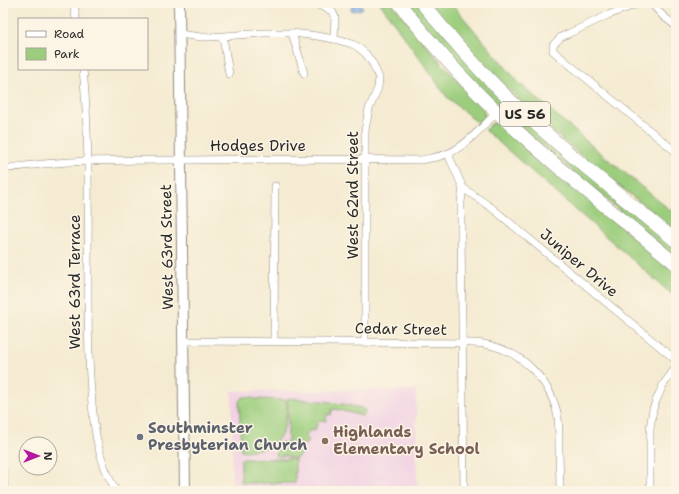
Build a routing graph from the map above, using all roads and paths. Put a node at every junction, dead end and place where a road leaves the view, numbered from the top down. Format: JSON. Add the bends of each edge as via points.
{"nodes":[{"id":1,"x":74,"y":3,"type":"edge"},
{"id":2,"x":179,"y":3,"type":"edge"},
{"id":3,"x":314,"y":3,"type":"edge"},
{"id":4,"x":399,"y":3,"type":"edge"},
{"id":5,"x":422,"y":3,"type":"edge"},
{"id":6,"x":640,"y":3,"type":"edge"},
{"id":7,"x":651,"y":3,"type":"edge"},
{"id":8,"x":76,"y":18,"type":"edge"},
{"id":9,"x":676,"y":26,"type":"edge"},
{"id":10,"x":292,"y":33,"type":"junction"},
{"id":11,"x":179,"y":34,"type":"junction"},
{"id":12,"x":223,"y":37,"type":"junction"},
{"id":13,"x":334,"y":39,"type":"junction"},
{"id":14,"x":83,"y":70,"type":"edge"},
{"id":15,"x":304,"y":73,"type":"dead end"},
{"id":16,"x":229,"y":74,"type":"dead end"},
{"id":17,"x":497,"y":112,"type":"junction"},
{"id":18,"x":676,"y":152,"type":"edge"},
{"id":19,"x":448,"y":154,"type":"junction"},
{"id":20,"x":181,"y":160,"type":"junction"},
{"id":21,"x":365,"y":160,"type":"junction"},
{"id":22,"x":88,"y":161,"type":"junction"},
{"id":23,"x":3,"y":169,"type":"edge"},
{"id":24,"x":275,"y":186,"type":"dead end"},
{"id":25,"x":463,"y":188,"type":"junction"},
{"id":26,"x":676,"y":241,"type":"edge"},
{"id":27,"x":676,"y":264,"type":"edge"},
{"id":28,"x":183,"y":341,"type":"junction"},
{"id":29,"x":274,"y":341,"type":"junction"},
{"id":30,"x":365,"y":342,"type":"junction"},
{"id":31,"x":462,"y":343,"type":"junction"},
{"id":32,"x":676,"y":360,"type":"edge"},
{"id":33,"x":676,"y":367,"type":"edge"},
{"id":34,"x":3,"y":472,"type":"edge"},
{"id":35,"x":4,"y":491,"type":"edge"},
{"id":36,"x":116,"y":491,"type":"edge"},
{"id":37,"x":184,"y":491,"type":"edge"},
{"id":38,"x":464,"y":491,"type":"edge"},
{"id":39,"x":560,"y":491,"type":"edge"},
{"id":40,"x":650,"y":491,"type":"edge"}],
"edges":[{"from":1,"to":8,"type":"street"},
{"from":2,"to":11,"type":"main road","name":"West 63rd Street"},
{"from":3,"to":13,"type":"street","via":[[332,11],[335,17]]},
{"from":4,"to":17,"type":"highway","number":"US 56","via":[[474,90]]},
{"from":5,"to":26,"type":"highway","number":"US 56","via":[[459,47],[510,100],[575,158]]},
{"from":6,"to":18,"type":"street","via":[[561,37],[553,45],[553,51]]},
{"from":7,"to":9,"type":"street"},
{"from":10,"to":12,"type":"street"},
{"from":10,"to":13,"type":"street"},
{"from":10,"to":15,"type":"street"},
{"from":11,"to":12,"type":"street"},
{"from":11,"to":20,"type":"main road","name":"West 63rd Street"},
{"from":12,"to":16,"type":"street"},
{"from":13,"to":21,"type":"street","name":"West 62nd Street","via":[[358,47],[373,64],[379,78],[367,117]]},
{"from":14,"to":22,"type":"street","name":"West 63rd Terrace"},
{"from":17,"to":19,"type":"street","name":"Hodges Drive","via":[[463,144]]},
{"from":17,"to":27,"type":"highway","number":"US 56","via":[[557,166]]},
{"from":19,"to":21,"type":"street","name":"Hodges Drive","via":[[421,160]]},
{"from":19,"to":25,"type":"street"},
{"from":20,"to":21,"type":"street","name":"Hodges Drive"},
{"from":20,"to":22,"type":"street","name":"Hodges Drive"},
{"from":20,"to":28,"type":"main road","name":"West 63rd Street"},
{"from":21,"to":30,"type":"street","name":"West 62nd Street"},
{"from":22,"to":23,"type":"street","name":"Hodges Drive"},
{"from":22,"to":36,"type":"street","name":"West 63rd Terrace","via":[[89,362],[93,424],[103,463]]},
{"from":24,"to":29,"type":"street"},
{"from":25,"to":31,"type":"street"},
{"from":25,"to":32,"type":"street","name":"Juniper Drive","via":[[492,208]]},
{"from":28,"to":29,"type":"street","name":"Cedar Street"},
{"from":28,"to":37,"type":"main road","name":"West 63rd Street"},
{"from":29,"to":30,"type":"street","name":"Cedar Street"},
{"from":30,"to":31,"type":"street","name":"Cedar Street"},
{"from":31,"to":38,"type":"street"},
{"from":31,"to":39,"type":"street","name":"Cedar Street","via":[[485,344],[510,353],[530,367],[546,386],[558,418]]},
{"from":33,"to":40,"type":"street","via":[[663,385],[653,409],[650,429]]},
{"from":34,"to":35,"type":"street"}]}
